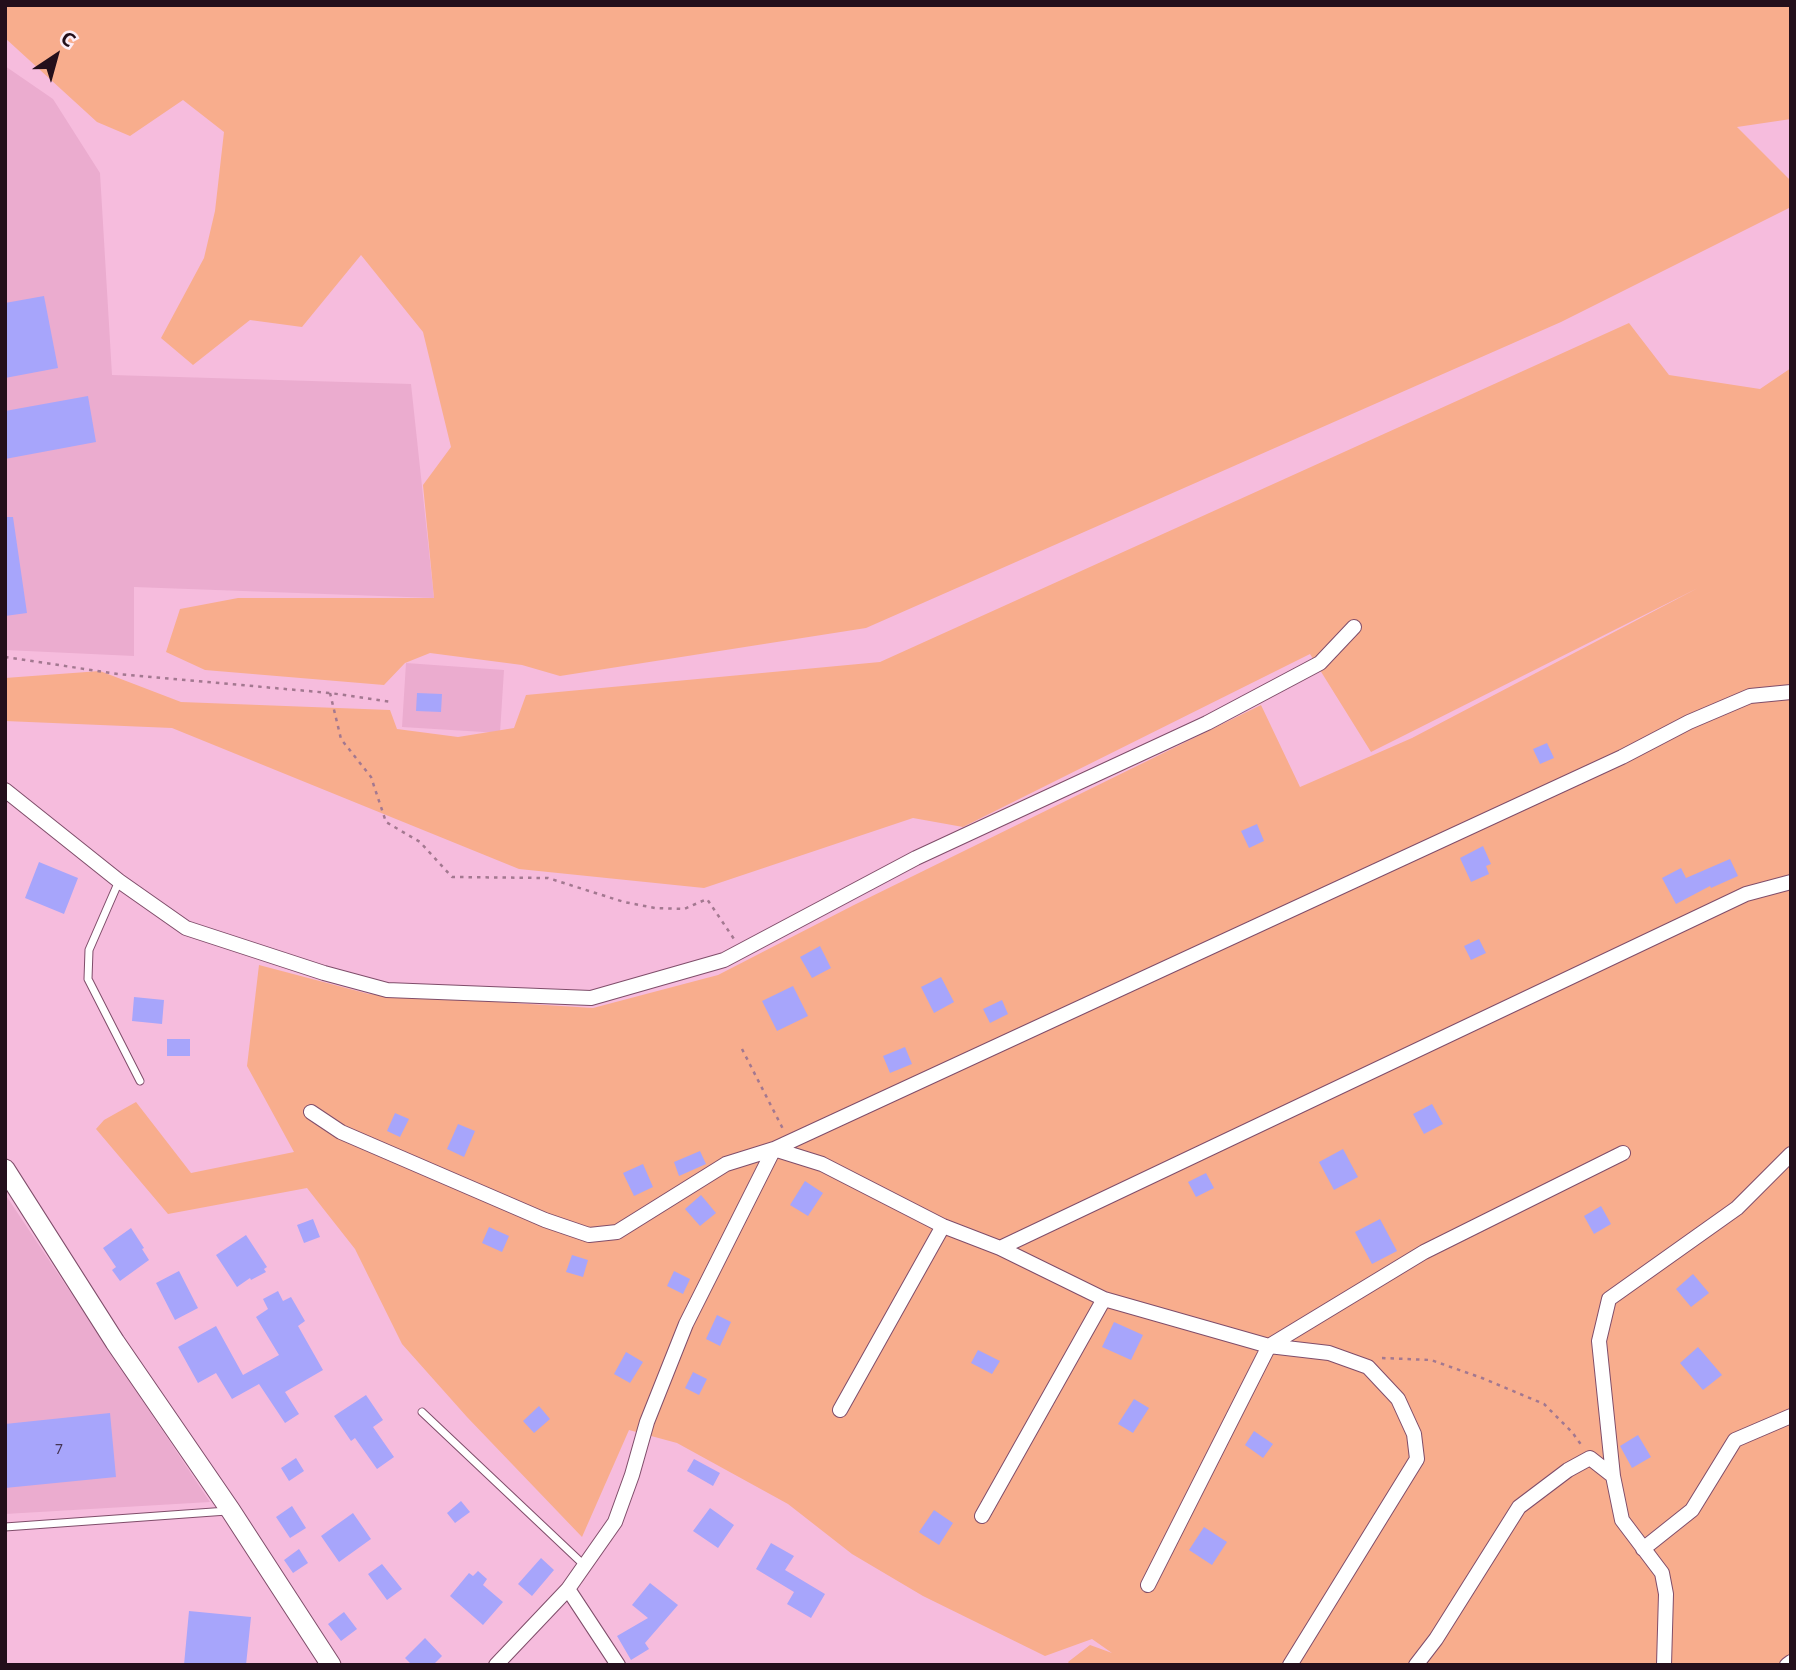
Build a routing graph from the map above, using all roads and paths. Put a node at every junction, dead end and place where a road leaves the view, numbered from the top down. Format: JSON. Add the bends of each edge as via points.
{"nodes":[{"id":1,"x":1354,"y":627,"type":"dead end"},
{"id":2,"x":5,"y":657,"type":"edge"},
{"id":3,"x":1791,"y":692,"type":"edge"},
{"id":4,"x":330,"y":693,"type":"junction"},
{"id":5,"x":392,"y":702,"type":"dead end"},
{"id":6,"x":5,"y":790,"type":"edge"},
{"id":7,"x":118,"y":881,"type":"junction"},
{"id":8,"x":1791,"y":882,"type":"edge"},
{"id":9,"x":741,"y":951,"type":"junction"},
{"id":10,"x":742,"y":1049,"type":"dead end"},
{"id":11,"x":140,"y":1081,"type":"dead end"},
{"id":12,"x":311,"y":1112,"type":"dead end"},
{"id":13,"x":789,"y":1142,"type":"junction"},
{"id":14,"x":774,"y":1149,"type":"junction"},
{"id":15,"x":1623,"y":1153,"type":"dead end"},
{"id":16,"x":1791,"y":1154,"type":"edge"},
{"id":17,"x":5,"y":1169,"type":"edge"},
{"id":18,"x":943,"y":1226,"type":"junction"},
{"id":19,"x":1000,"y":1248,"type":"junction"},
{"id":20,"x":1104,"y":1299,"type":"junction"},
{"id":21,"x":1269,"y":1346,"type":"junction"},
{"id":22,"x":1377,"y":1358,"type":"dead end"},
{"id":23,"x":840,"y":1410,"type":"dead end"},
{"id":24,"x":422,"y":1412,"type":"dead end"},
{"id":25,"x":1791,"y":1416,"type":"edge"},
{"id":26,"x":1590,"y":1458,"type":"junction"},
{"id":27,"x":1612,"y":1476,"type":"junction"},
{"id":28,"x":231,"y":1511,"type":"junction"},
{"id":29,"x":982,"y":1516,"type":"dead end"},
{"id":30,"x":5,"y":1527,"type":"edge"},
{"id":31,"x":1643,"y":1549,"type":"junction"},
{"id":32,"x":584,"y":1565,"type":"junction"},
{"id":33,"x":1148,"y":1585,"type":"dead end"},
{"id":34,"x":568,"y":1590,"type":"junction"},
{"id":35,"x":331,"y":1665,"type":"edge"},
{"id":36,"x":496,"y":1665,"type":"edge"},
{"id":37,"x":618,"y":1665,"type":"edge"},
{"id":38,"x":1290,"y":1665,"type":"edge"},
{"id":39,"x":1416,"y":1665,"type":"edge"},
{"id":40,"x":1664,"y":1665,"type":"edge"}],
"edges":[{"from":1,"to":9,"type":"street","via":[[1320,663],[1229,711],[916,858]]},
{"from":2,"to":4,"type":"path","via":[[118,674]]},
{"from":3,"to":13,"type":"street","via":[[1749,696],[1689,722]]},
{"from":4,"to":5,"type":"path"},
{"from":4,"to":9,"type":"path","via":[[341,739],[372,777],[386,822],[420,842],[452,877],[548,878],[655,908],[684,909],[707,899]]},
{"from":6,"to":7,"type":"street"},
{"from":7,"to":9,"type":"street","via":[[186,928],[387,990],[591,998],[724,960]]},
{"from":7,"to":11,"type":"lane","via":[[89,950],[88,979]]},
{"from":8,"to":19,"type":"street","via":[[1746,894]]},
{"from":10,"to":13,"type":"path"},
{"from":12,"to":14,"type":"street","via":[[341,1132],[589,1236],[617,1232],[726,1164]]},
{"from":13,"to":14,"type":"street"},
{"from":14,"to":18,"type":"street","via":[[822,1164]]},
{"from":14,"to":32,"type":"street","via":[[686,1324],[614,1522]]},
{"from":15,"to":21,"type":"street","via":[[1423,1252]]},
{"from":16,"to":27,"type":"street","via":[[1737,1208],[1609,1299],[1599,1341]]},
{"from":17,"to":28,"type":"street","via":[[115,1342]]},
{"from":18,"to":19,"type":"street"},
{"from":18,"to":23,"type":"street"},
{"from":19,"to":20,"type":"street"},
{"from":20,"to":21,"type":"street"},
{"from":20,"to":29,"type":"street"},
{"from":21,"to":33,"type":"street"},
{"from":21,"to":38,"type":"street","via":[[1329,1353],[1368,1367],[1398,1399],[1414,1434],[1417,1458]]},
{"from":22,"to":26,"type":"path","via":[[1431,1360],[1544,1404]]},
{"from":24,"to":32,"type":"lane"},
{"from":25,"to":31,"type":"street","via":[[1735,1440],[1692,1510]]},
{"from":26,"to":27,"type":"street"},
{"from":26,"to":39,"type":"street","via":[[1520,1507]]},
{"from":27,"to":31,"type":"street","via":[[1622,1520]]},
{"from":28,"to":30,"type":"lane"},
{"from":28,"to":35,"type":"street"},
{"from":31,"to":40,"type":"street","via":[[1662,1573],[1666,1594]]},
{"from":32,"to":34,"type":"street"},
{"from":34,"to":36,"type":"street"},
{"from":34,"to":37,"type":"street"}]}
